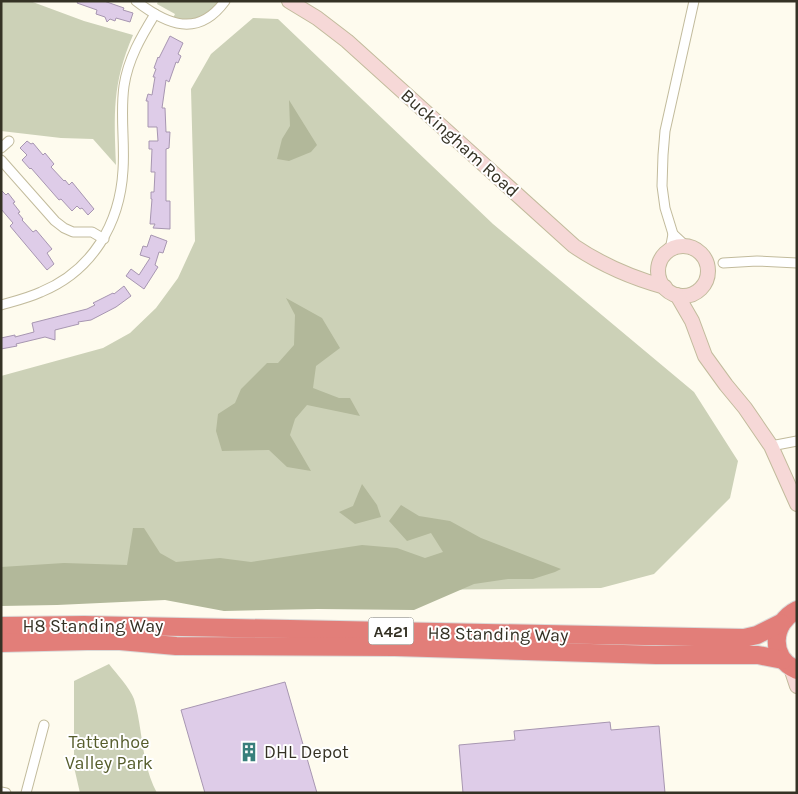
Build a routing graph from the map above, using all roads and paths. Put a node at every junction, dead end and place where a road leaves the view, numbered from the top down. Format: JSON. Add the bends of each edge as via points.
{"nodes":[{"id":1,"x":136,"y":1,"type":"edge"},
{"id":2,"x":225,"y":1,"type":"edge"},
{"id":3,"x":290,"y":1,"type":"edge"},
{"id":4,"x":694,"y":1,"type":"edge"},
{"id":5,"x":155,"y":14,"type":"junction"},
{"id":6,"x":9,"y":141,"type":"dead end"},
{"id":7,"x":1,"y":148,"type":"edge"},
{"id":8,"x":1,"y":160,"type":"edge"},
{"id":9,"x":673,"y":234,"type":"junction"},
{"id":10,"x":104,"y":239,"type":"junction"},
{"id":11,"x":687,"y":247,"type":"junction"},
{"id":12,"x":670,"y":250,"type":"junction"},
{"id":13,"x":723,"y":263,"type":"dead end"},
{"id":14,"x":797,"y":263,"type":"edge"},
{"id":15,"x":660,"y":265,"type":"junction"},
{"id":16,"x":635,"y":278,"type":"junction"},
{"id":17,"x":699,"y":290,"type":"junction"},
{"id":18,"x":671,"y":291,"type":"junction"},
{"id":19,"x":1,"y":305,"type":"edge"},
{"id":20,"x":692,"y":322,"type":"junction"},
{"id":21,"x":797,"y":441,"type":"edge"},
{"id":22,"x":771,"y":446,"type":"junction"},
{"id":23,"x":797,"y":504,"type":"edge"},
{"id":24,"x":791,"y":612,"type":"edge"},
{"id":25,"x":1,"y":626,"type":"edge"},
{"id":26,"x":53,"y":633,"type":"junction"},
{"id":27,"x":1,"y":643,"type":"edge"},
{"id":28,"x":725,"y":646,"type":"junction"},
{"id":29,"x":790,"y":666,"type":"edge"},
{"id":30,"x":797,"y":686,"type":"edge"},
{"id":31,"x":44,"y":725,"type":"dead end"},
{"id":32,"x":1,"y":792,"type":"edge"},
{"id":33,"x":6,"y":793,"type":"edge"},
{"id":34,"x":26,"y":793,"type":"edge"}],
"edges":[{"from":1,"to":5,"type":"street"},
{"from":2,"to":5,"type":"street","via":[[208,19],[195,24],[170,22]]},
{"from":3,"to":16,"type":"main road","name":"Buckingham Road","via":[[347,41],[574,246]]},
{"from":4,"to":9,"type":"street","via":[[665,131],[663,193]]},
{"from":5,"to":10,"type":"street","via":[[133,53],[124,85],[122,187],[117,210]]},
{"from":6,"to":7,"type":"street"},
{"from":8,"to":10,"type":"street","via":[[54,221],[68,230],[92,232]]},
{"from":9,"to":11,"type":"street"},
{"from":9,"to":12,"type":"street"},
{"from":10,"to":19,"type":"street","via":[[83,264],[57,284],[27,298]]},
{"from":11,"to":12,"type":"main road"},
{"from":11,"to":17,"type":"main road","via":[[698,251],[708,266],[707,278]]},
{"from":12,"to":15,"type":"main road"},
{"from":13,"to":14,"type":"street"},
{"from":15,"to":16,"type":"main road"},
{"from":15,"to":18,"type":"main road","via":[[659,276]]},
{"from":16,"to":18,"type":"main road","name":"Buckingham Road"},
{"from":17,"to":18,"type":"main road","via":[[686,296]]},
{"from":17,"to":20,"type":"main road"},
{"from":18,"to":20,"type":"main road"},
{"from":20,"to":22,"type":"main road","via":[[708,361]]},
{"from":21,"to":22,"type":"street"},
{"from":22,"to":23,"type":"main road"},
{"from":24,"to":28,"type":"highway","name":"H8 Standing Way","number":"A421","via":[[757,634]]},
{"from":24,"to":29,"type":"highway","number":"A421","via":[[777,632],[776,642],[778,651]]},
{"from":25,"to":26,"type":"highway","name":"H8 Standing Way","number":"A421"},
{"from":26,"to":27,"type":"highway","name":"H8 Standing Way","number":"A421"},
{"from":26,"to":28,"type":"highway","name":"H8 Standing Way","number":"A421","via":[[85,633],[120,641],[176,646]]},
{"from":28,"to":29,"type":"highway","name":"H8 Standing Way","number":"A421"},
{"from":29,"to":30,"type":"main road"},
{"from":31,"to":34,"type":"street"},
{"from":32,"to":33,"type":"street"}]}
